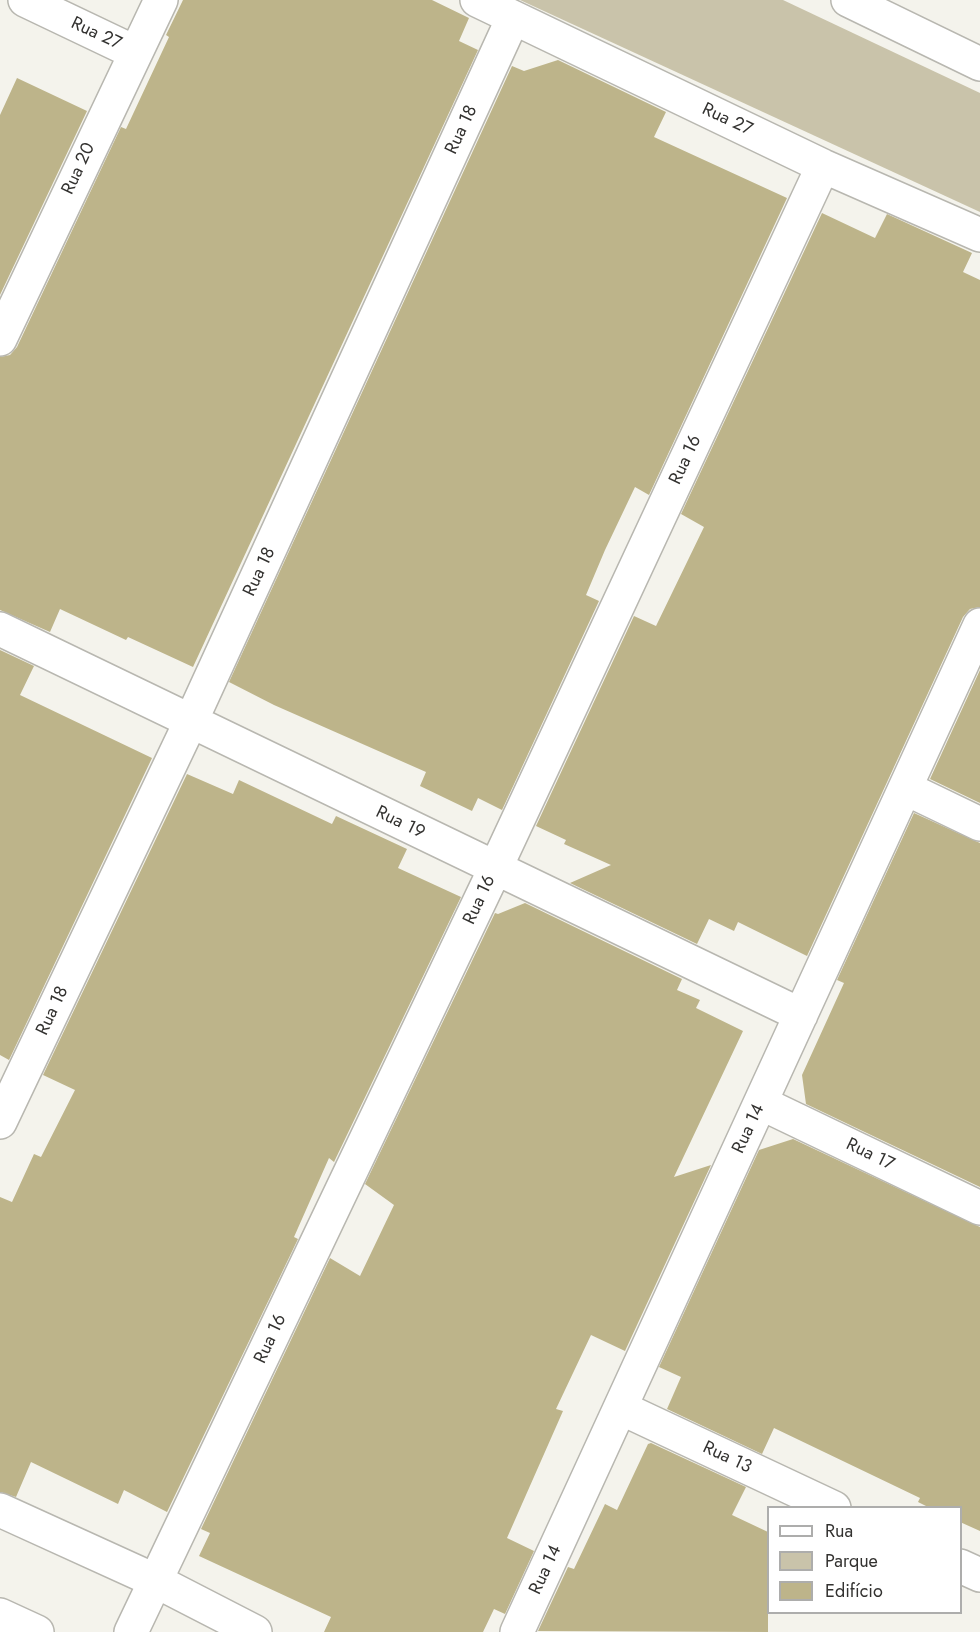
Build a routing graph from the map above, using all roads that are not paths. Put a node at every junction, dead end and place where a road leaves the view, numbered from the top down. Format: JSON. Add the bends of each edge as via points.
{"nodes":[{"id":1,"x":25,"y":0,"type":"edge"},
{"id":2,"x":161,"y":0,"type":"edge"},
{"id":3,"x":477,"y":0,"type":"edge"},
{"id":4,"x":848,"y":0,"type":"edge"},
{"id":5,"x":513,"y":18,"type":"junction"},
{"id":6,"x":134,"y":52,"type":"junction"},
{"id":7,"x":980,"y":64,"type":"edge"},
{"id":8,"x":823,"y":166,"type":"junction"},
{"id":9,"x":980,"y":235,"type":"edge"},
{"id":10,"x":0,"y":339,"type":"edge"},
{"id":11,"x":980,"y":626,"type":"edge"},
{"id":12,"x":0,"y":629,"type":"edge"},
{"id":13,"x":191,"y":721,"type":"junction"},
{"id":14,"x":905,"y":788,"type":"junction"},
{"id":15,"x":980,"y":824,"type":"edge"},
{"id":16,"x":495,"y":869,"type":"junction"},
{"id":17,"x":801,"y":1016,"type":"junction"},
{"id":18,"x":761,"y":1103,"type":"junction"},
{"id":19,"x":0,"y":1122,"type":"edge"},
{"id":20,"x":980,"y":1208,"type":"edge"},
{"id":21,"x":621,"y":1408,"type":"junction"},
{"id":22,"x":830,"y":1506,"type":"edge"},
{"id":23,"x":0,"y":1510,"type":"edge"},
{"id":24,"x":962,"y":1567,"type":"edge"},
{"id":25,"x":980,"y":1575,"type":"edge"},
{"id":26,"x":156,"y":1581,"type":"junction"},
{"id":27,"x":0,"y":1615,"type":"edge"},
{"id":28,"x":37,"y":1632,"type":"edge"},
{"id":29,"x":130,"y":1632,"type":"edge"},
{"id":30,"x":255,"y":1632,"type":"edge"},
{"id":31,"x":517,"y":1632,"type":"edge"}],
"edges":[{"from":1,"to":6,"type":"street","name":"Rua 27"},
{"from":2,"to":6,"type":"street","name":"Rua 20"},
{"from":3,"to":5,"type":"street","name":"Rua 27"},
{"from":4,"to":7,"type":"street"},
{"from":5,"to":8,"type":"street","name":"Rua 27"},
{"from":5,"to":13,"type":"street","name":"Rua 18"},
{"from":6,"to":10,"type":"street","name":"Rua 20"},
{"from":8,"to":9,"type":"street","name":"Rua 27"},
{"from":8,"to":16,"type":"street","name":"Rua 16"},
{"from":11,"to":14,"type":"street","name":"Rua 14"},
{"from":12,"to":13,"type":"street","name":"Rua 19"},
{"from":13,"to":16,"type":"street","name":"Rua 19"},
{"from":13,"to":19,"type":"street","name":"Rua 18"},
{"from":14,"to":15,"type":"street"},
{"from":14,"to":17,"type":"street","name":"Rua 14"},
{"from":16,"to":17,"type":"street","name":"Rua 19"},
{"from":16,"to":26,"type":"street","name":"Rua 16"},
{"from":17,"to":18,"type":"street","name":"Rua 14"},
{"from":18,"to":20,"type":"street","name":"Rua 17"},
{"from":18,"to":21,"type":"street","name":"Rua 14"},
{"from":21,"to":22,"type":"street","name":"Rua 13"},
{"from":21,"to":31,"type":"street","name":"Rua 14"},
{"from":23,"to":26,"type":"street"},
{"from":24,"to":25,"type":"street"},
{"from":26,"to":29,"type":"street","name":"Rua 16"},
{"from":26,"to":30,"type":"street"},
{"from":27,"to":28,"type":"street"}]}
